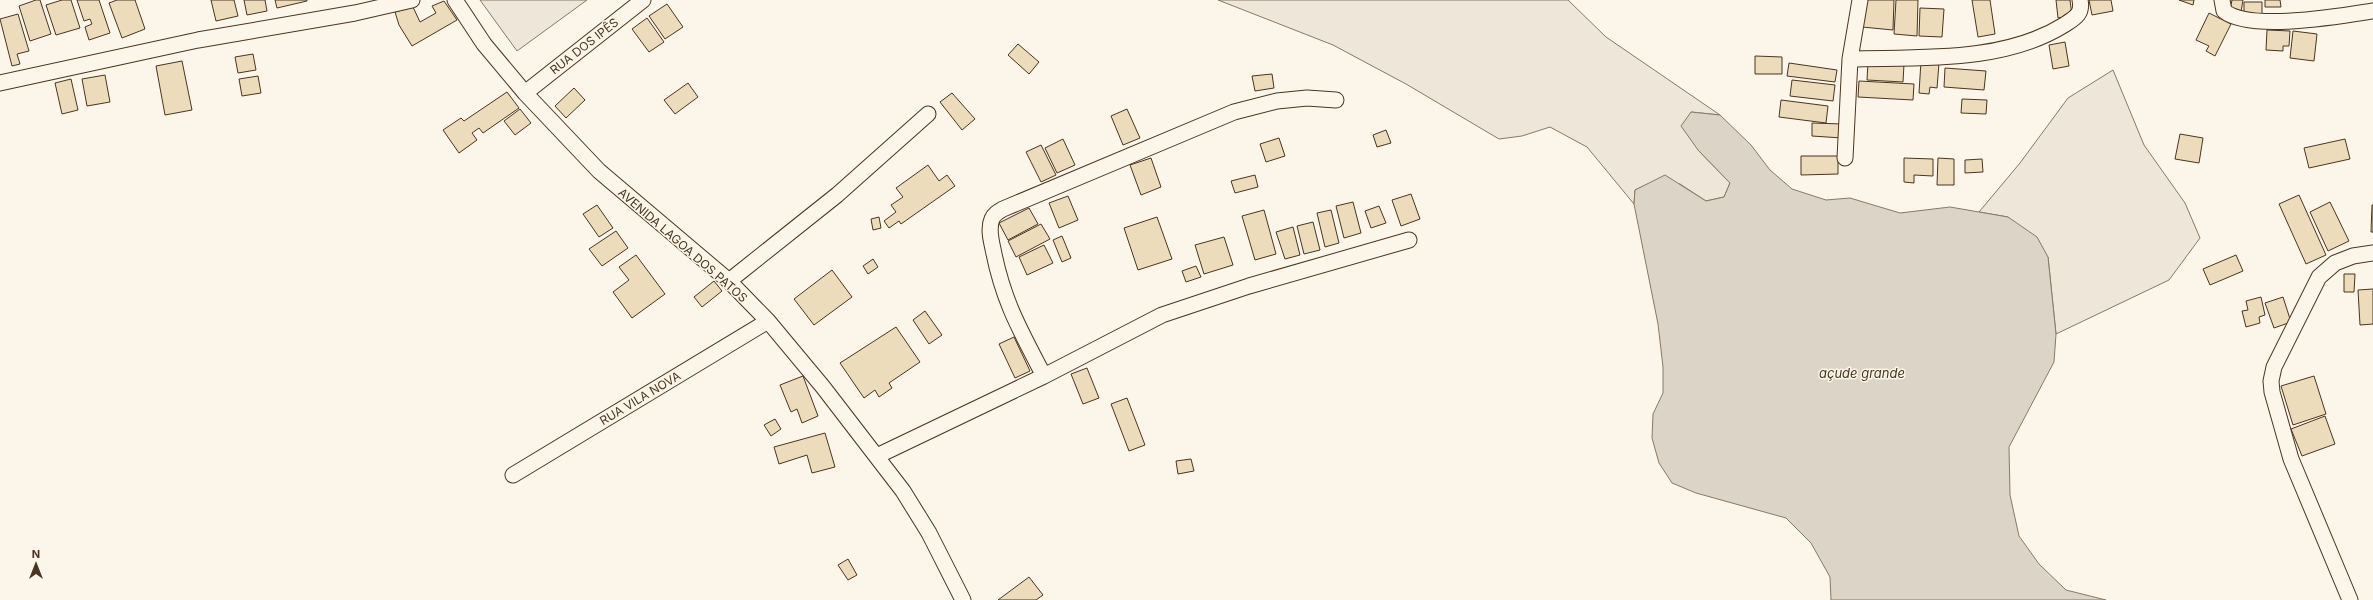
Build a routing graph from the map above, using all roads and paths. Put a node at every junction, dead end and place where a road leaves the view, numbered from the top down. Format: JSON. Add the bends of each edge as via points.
{"nodes":[{"id":1,"x":412,"y":0,"type":"edge"},
{"id":2,"x":455,"y":0,"type":"edge"},
{"id":3,"x":643,"y":0,"type":"edge"},
{"id":4,"x":1860,"y":0,"type":"edge"},
{"id":5,"x":2222,"y":0,"type":"edge"},
{"id":6,"x":2081,"y":4,"type":"edge"},
{"id":7,"x":2373,"y":11,"type":"edge"},
{"id":8,"x":1850,"y":59,"type":"junction"},
{"id":9,"x":0,"y":83,"type":"edge"},
{"id":10,"x":525,"y":93,"type":"junction"},
{"id":11,"x":1336,"y":100,"type":"dead end"},
{"id":12,"x":928,"y":114,"type":"dead end"},
{"id":13,"x":1845,"y":158,"type":"dead end"},
{"id":14,"x":1409,"y":240,"type":"dead end"},
{"id":15,"x":2373,"y":253,"type":"edge"},
{"id":16,"x":729,"y":281,"type":"junction"},
{"id":17,"x":768,"y":321,"type":"junction"},
{"id":18,"x":1044,"y":376,"type":"junction"},
{"id":19,"x":876,"y":456,"type":"junction"},
{"id":20,"x":513,"y":475,"type":"dead end"},
{"id":21,"x":963,"y":600,"type":"edge"},
{"id":22,"x":2350,"y":600,"type":"edge"}],
"edges":[{"from":1,"to":9,"type":"street","via":[[355,13],[198,40]]},
{"from":2,"to":10,"type":"street","name":"AVENIDA LAGOA DOS PATOS","via":[[484,44]]},
{"from":3,"to":10,"type":"street","name":"RUA DOS IPÊS"},
{"from":4,"to":8,"type":"street"},
{"from":5,"to":7,"type":"street","via":[[2224,11],[2230,16],[2263,21],[2326,19]]},
{"from":6,"to":8,"type":"street","via":[[2080,13],[2051,33],[2007,48],[1921,57]]},
{"from":8,"to":13,"type":"street"},
{"from":10,"to":16,"type":"street","name":"AVENIDA LAGOA DOS PATOS","via":[[599,171]]},
{"from":11,"to":18,"type":"street","via":[[1307,98],[1277,101],[1234,112],[995,214],[991,220],[990,232],[1003,291],[1012,316]]},
{"from":12,"to":16,"type":"street","via":[[837,195]]},
{"from":14,"to":18,"type":"street","via":[[1249,286],[1162,315]]},
{"from":15,"to":22,"type":"street","via":[[2353,256],[2335,263],[2319,277],[2274,367],[2271,380],[2289,452]]},
{"from":16,"to":17,"type":"street","name":"AVENIDA LAGOA DOS PATOS"},
{"from":17,"to":19,"type":"street","name":"AVENIDA LAGOA DOS PATOS"},
{"from":17,"to":20,"type":"street","name":"RUA VILA NOVA"},
{"from":18,"to":19,"type":"street"},
{"from":19,"to":21,"type":"street","name":"AVENIDA LAGOA DOS PATOS","via":[[904,491]]}]}
